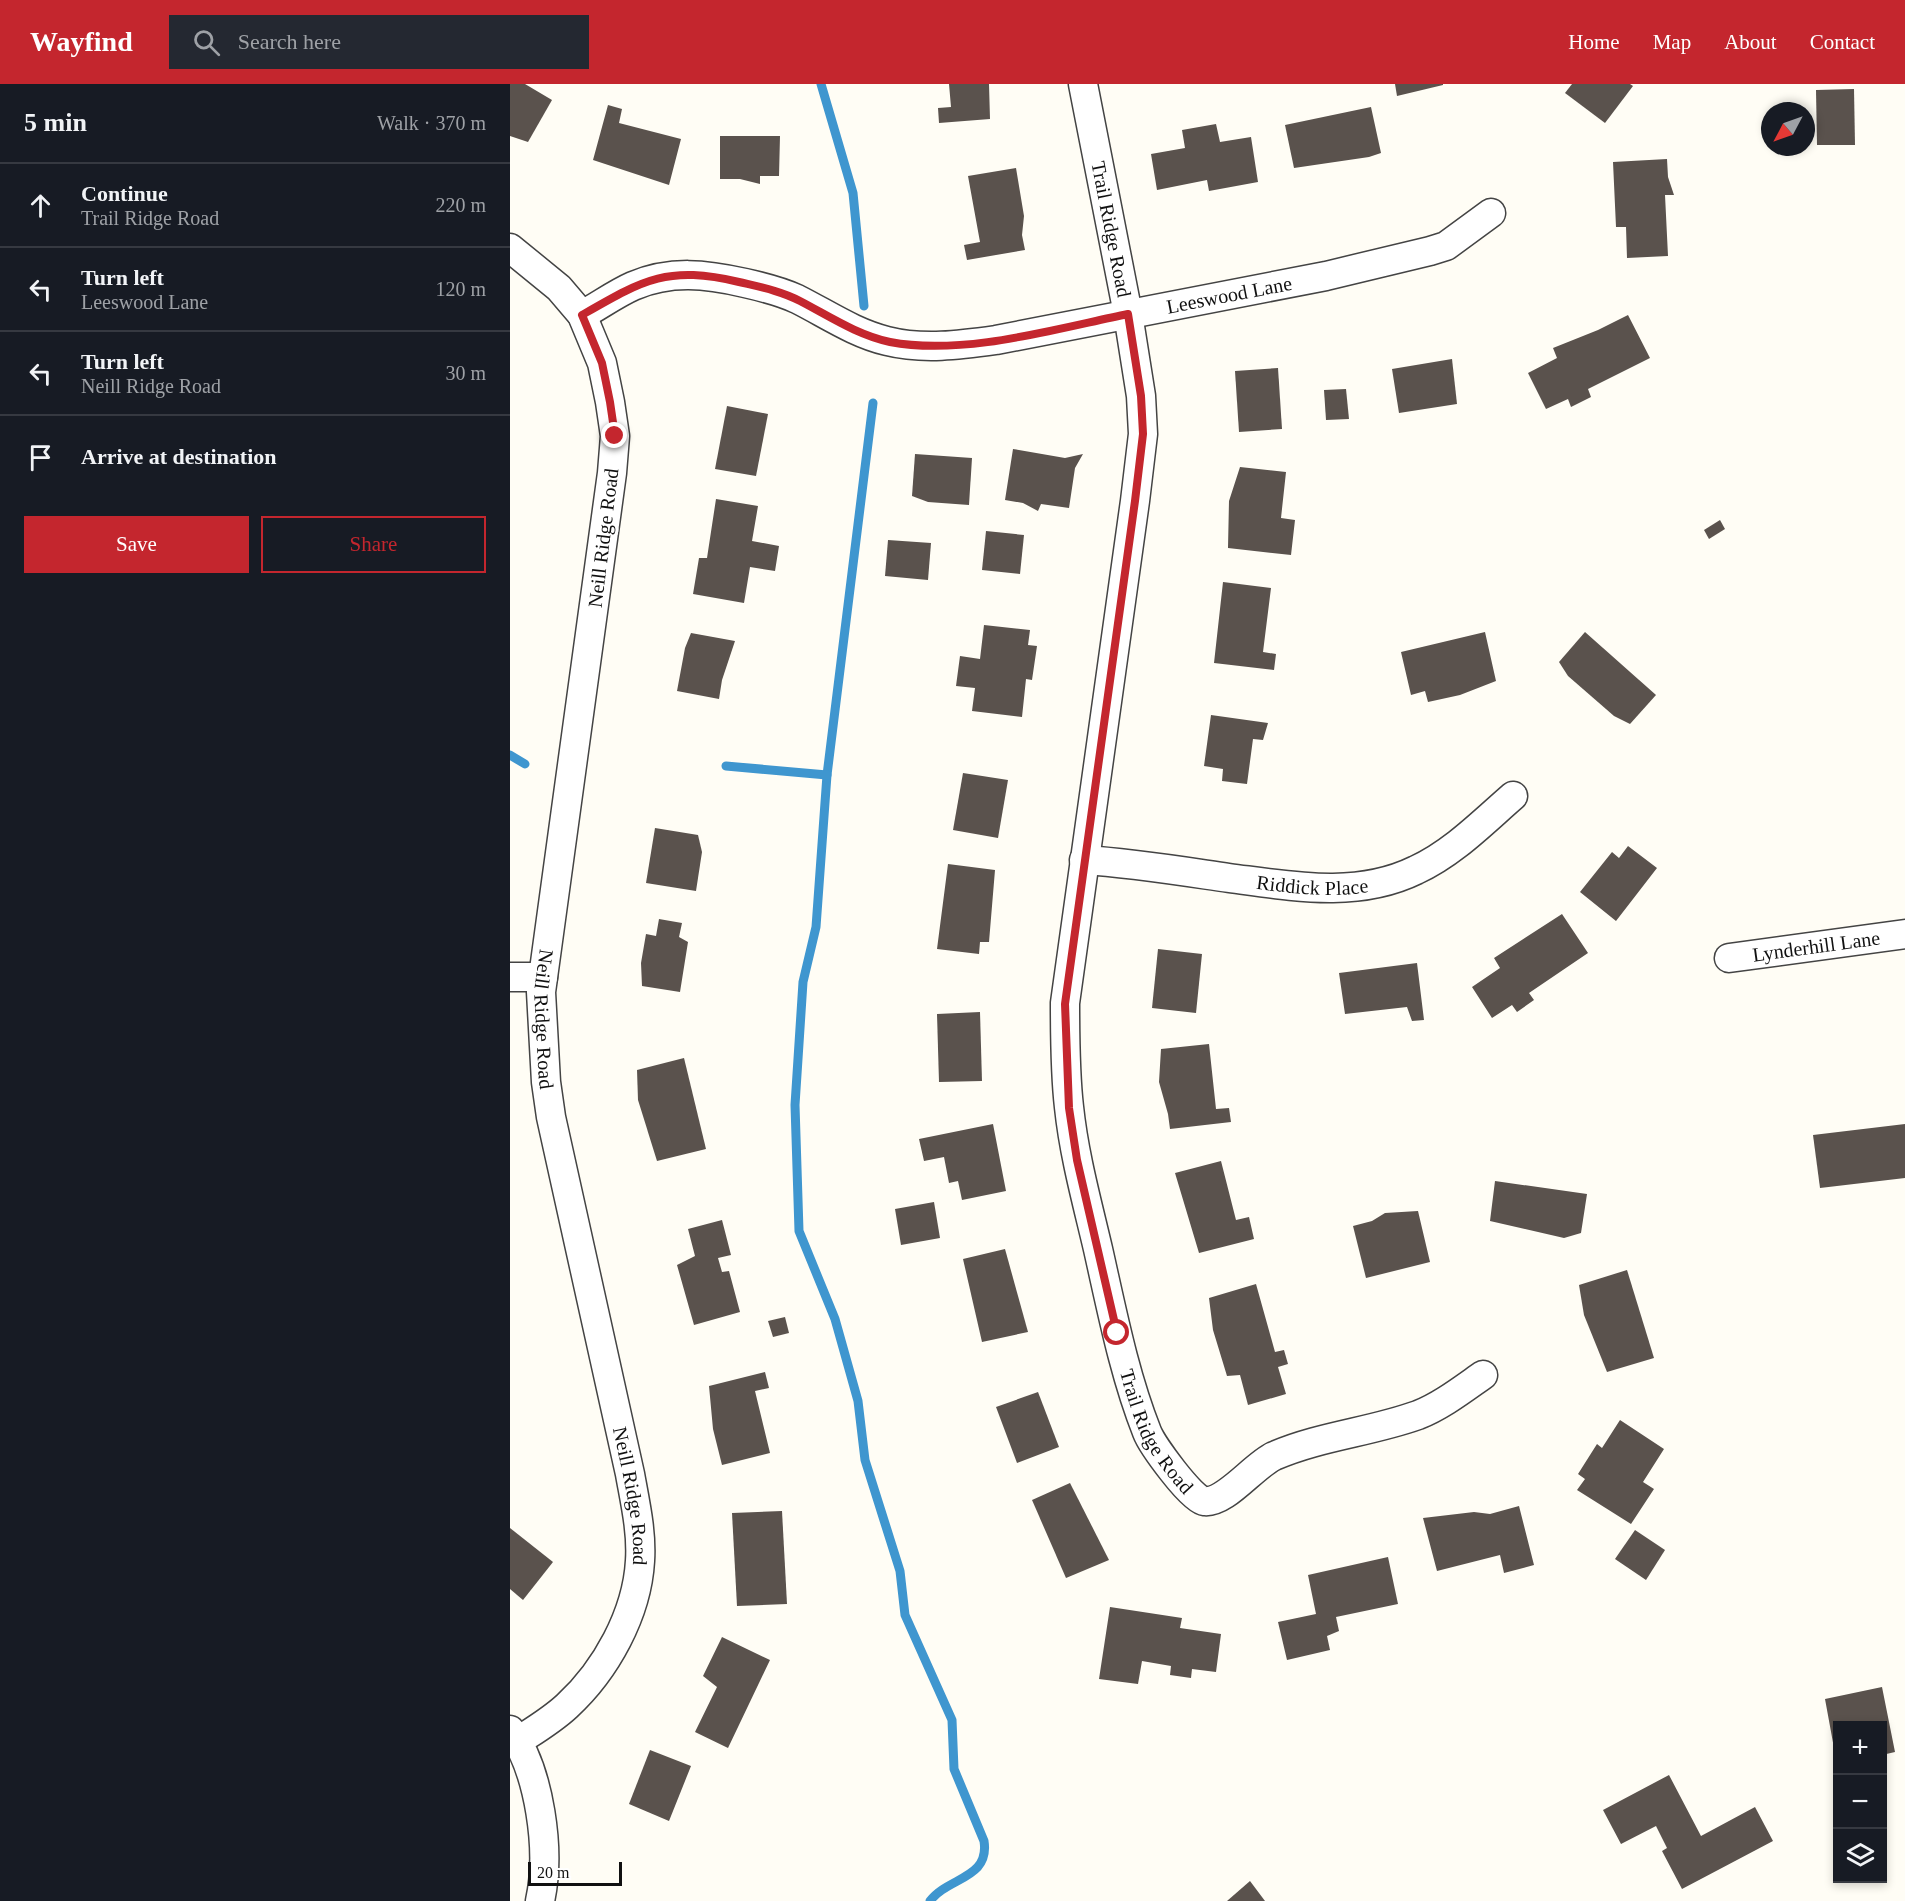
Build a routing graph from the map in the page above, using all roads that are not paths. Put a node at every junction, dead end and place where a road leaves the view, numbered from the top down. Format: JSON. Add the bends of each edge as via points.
{"nodes":[{"id":1,"x":1083,"y":84,"type":"edge"},
{"id":2,"x":1491,"y":213,"type":"dead end"},
{"id":3,"x":510,"y":248,"type":"edge"},
{"id":4,"x":1128,"y":314,"type":"junction"},
{"id":5,"x":582,"y":315,"type":"junction"},
{"id":6,"x":1513,"y":796,"type":"dead end"},
{"id":7,"x":1084,"y":860,"type":"junction"},
{"id":8,"x":1905,"y":934,"type":"edge"},
{"id":9,"x":1729,"y":958,"type":"dead end"},
{"id":10,"x":510,"y":977,"type":"edge"},
{"id":11,"x":543,"y":977,"type":"junction"},
{"id":12,"x":1483,"y":1375,"type":"dead end"},
{"id":13,"x":514,"y":1735,"type":"edge"},
{"id":14,"x":540,"y":1901,"type":"edge"}],
"edges":[{"from":1,"to":4,"type":"street","name":"Trail Ridge Road"},
{"from":2,"to":4,"type":"street","name":"Leeswood Lane","via":[[1446,246],[1430,251],[1326,276]]},
{"from":3,"to":5,"type":"street","name":"Neill Ridge Road","via":[[559,288]]},
{"from":4,"to":5,"type":"street","name":"Leeswood Lane","via":[[958,346],[922,346],[869,336],[773,290],[689,274],[664,276],[633,286]]},
{"from":4,"to":7,"type":"street","name":"Trail Ridge Road","via":[[1143,434]]},
{"from":5,"to":11,"type":"street","name":"Neill Ridge Road","via":[[602,363],[614,445]]},
{"from":6,"to":7,"type":"street","name":"Riddick Place","via":[[1453,848],[1416,870],[1382,883],[1354,887],[1290,886]]},
{"from":7,"to":12,"type":"street","name":"Trail Ridge Road","via":[[1065,1004],[1070,1118],[1117,1333],[1136,1399],[1149,1436],[1187,1489],[1201,1501],[1215,1502],[1273,1457],[1420,1414]]},
{"from":8,"to":9,"type":"street","name":"Lynderhill Lane"},
{"from":10,"to":11,"type":"street"},
{"from":11,"to":13,"type":"street","name":"Neill Ridge Road","via":[[542,1015],[550,1108],[630,1474],[639,1524],[640,1560],[635,1591],[612,1650],[584,1689],[548,1721]]},
{"from":13,"to":14,"type":"street","via":[[531,1771],[545,1836]]}]}
